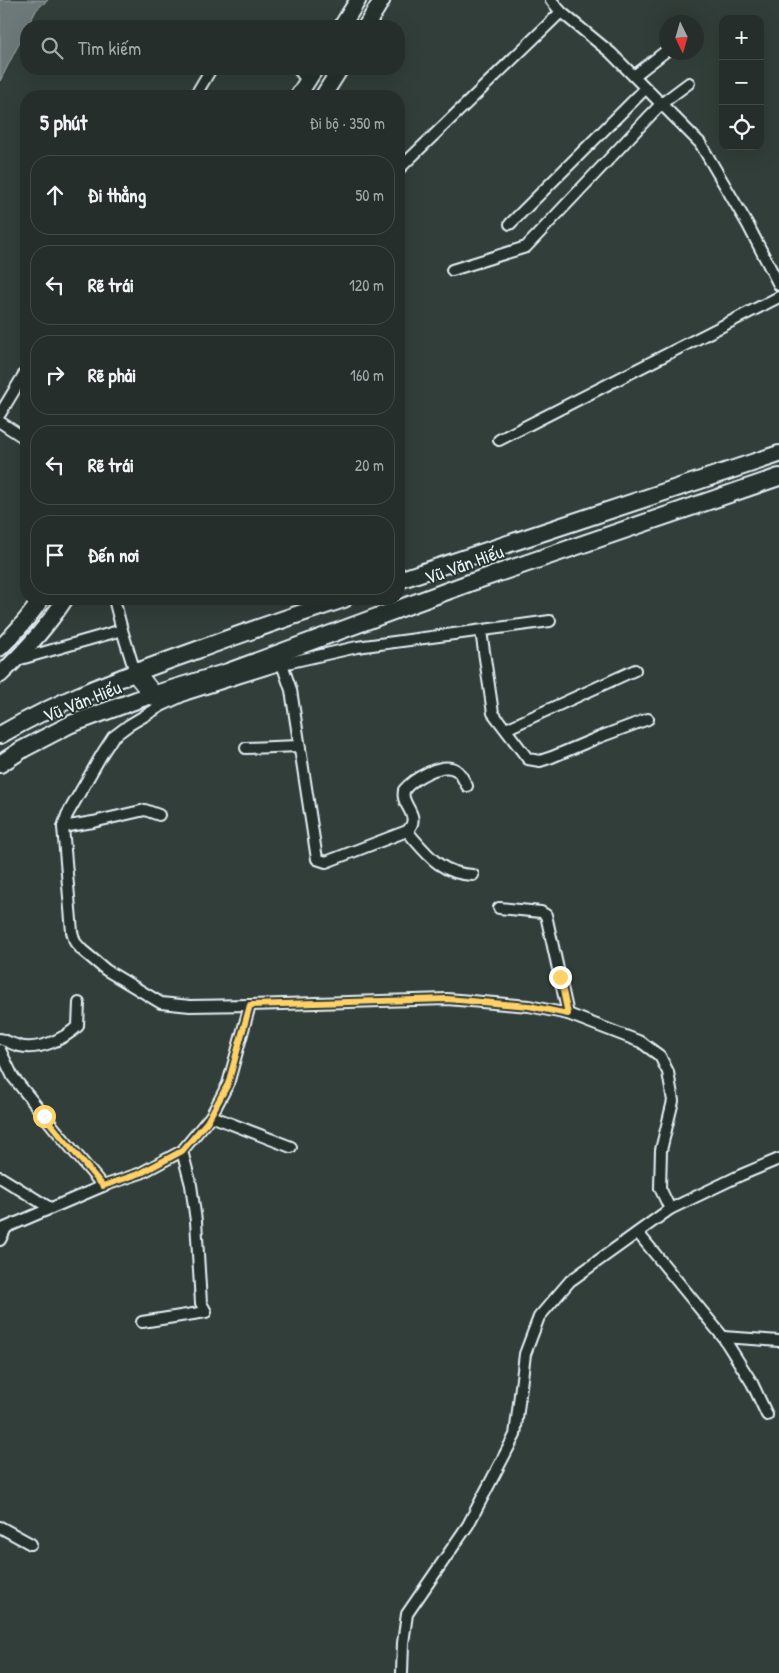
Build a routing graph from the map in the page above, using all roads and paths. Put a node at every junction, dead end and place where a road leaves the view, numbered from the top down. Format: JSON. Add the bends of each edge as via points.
{"nodes":[{"id":1,"x":358,"y":0,"type":"edge"},
{"id":2,"x":382,"y":0,"type":"edge"},
{"id":3,"x":551,"y":0,"type":"edge"},
{"id":4,"x":561,"y":12,"type":"junction"},
{"id":5,"x":346,"y":20,"type":"edge"},
{"id":6,"x":370,"y":20,"type":"edge"},
{"id":7,"x":659,"y":56,"type":"edge"},
{"id":8,"x":208,"y":75,"type":"edge"},
{"id":9,"x":307,"y":75,"type":"edge"},
{"id":10,"x":336,"y":75,"type":"edge"},
{"id":11,"x":634,"y":76,"type":"junction"},
{"id":12,"x":689,"y":82,"type":"dead end"},
{"id":13,"x":646,"y":88,"type":"junction"},
{"id":14,"x":199,"y":90,"type":"edge"},
{"id":15,"x":301,"y":90,"type":"edge"},
{"id":16,"x":328,"y":90,"type":"edge"},
{"id":17,"x":661,"y":104,"type":"junction"},
{"id":18,"x":405,"y":162,"type":"edge"},
{"id":19,"x":510,"y":224,"type":"dead end"},
{"id":20,"x":452,"y":270,"type":"dead end"},
{"id":21,"x":779,"y":285,"type":"edge"},
{"id":22,"x":779,"y":297,"type":"edge"},
{"id":23,"x":20,"y":381,"type":"edge"},
{"id":24,"x":0,"y":414,"type":"edge"},
{"id":25,"x":0,"y":422,"type":"edge"},
{"id":26,"x":20,"y":435,"type":"edge"},
{"id":27,"x":499,"y":440,"type":"dead end"},
{"id":28,"x":779,"y":454,"type":"edge"},
{"id":29,"x":779,"y":477,"type":"edge"},
{"id":30,"x":405,"y":578,"type":"edge"},
{"id":31,"x":37,"y":605,"type":"edge"},
{"id":32,"x":61,"y":605,"type":"edge"},
{"id":33,"x":116,"y":605,"type":"edge"},
{"id":34,"x":327,"y":605,"type":"edge"},
{"id":35,"x":550,"y":621,"type":"dead end"},
{"id":36,"x":122,"y":630,"type":"junction"},
{"id":37,"x":481,"y":631,"type":"junction"},
{"id":38,"x":0,"y":648,"type":"edge"},
{"id":39,"x":14,"y":661,"type":"junction"},
{"id":40,"x":282,"y":664,"type":"junction"},
{"id":41,"x":635,"y":670,"type":"dead end"},
{"id":42,"x":136,"y":672,"type":"junction"},
{"id":43,"x":0,"y":675,"type":"edge"},
{"id":44,"x":230,"y":676,"type":"junction"},
{"id":45,"x":154,"y":696,"type":"junction"},
{"id":46,"x":648,"y":720,"type":"dead end"},
{"id":47,"x":506,"y":730,"type":"junction"},
{"id":48,"x":0,"y":735,"type":"edge"},
{"id":49,"x":299,"y":746,"type":"junction"},
{"id":50,"x":246,"y":748,"type":"dead end"},
{"id":51,"x":0,"y":764,"type":"edge"},
{"id":52,"x":467,"y":786,"type":"dead end"},
{"id":53,"x":160,"y":815,"type":"dead end"},
{"id":54,"x":63,"y":827,"type":"junction"},
{"id":55,"x":407,"y":831,"type":"junction"},
{"id":56,"x":473,"y":875,"type":"dead end"},
{"id":57,"x":499,"y":908,"type":"dead end"},
{"id":58,"x":79,"y":1002,"type":"dead end"},
{"id":59,"x":250,"y":1005,"type":"junction"},
{"id":60,"x":568,"y":1014,"type":"junction"},
{"id":61,"x":0,"y":1039,"type":"edge"},
{"id":62,"x":0,"y":1050,"type":"edge"},
{"id":63,"x":210,"y":1116,"type":"junction"},
{"id":64,"x":291,"y":1147,"type":"dead end"},
{"id":65,"x":182,"y":1151,"type":"junction"},
{"id":66,"x":779,"y":1159,"type":"edge"},
{"id":67,"x":0,"y":1177,"type":"edge"},
{"id":68,"x":103,"y":1186,"type":"junction"},
{"id":69,"x":50,"y":1208,"type":"junction"},
{"id":70,"x":670,"y":1209,"type":"junction"},
{"id":71,"x":3,"y":1229,"type":"edge"},
{"id":72,"x":638,"y":1233,"type":"junction"},
{"id":73,"x":0,"y":1240,"type":"edge"},
{"id":74,"x":142,"y":1322,"type":"dead end"},
{"id":75,"x":723,"y":1337,"type":"junction"},
{"id":76,"x":779,"y":1341,"type":"edge"},
{"id":77,"x":767,"y":1415,"type":"dead end"},
{"id":78,"x":0,"y":1527,"type":"edge"},
{"id":79,"x":31,"y":1544,"type":"dead end"},
{"id":80,"x":402,"y":1673,"type":"edge"}],
"edges":[{"from":1,"to":5,"type":"main road"},
{"from":2,"to":6,"type":"main road"},
{"from":3,"to":4,"type":"street"},
{"from":4,"to":11,"type":"street"},
{"from":4,"to":18,"type":"street"},
{"from":7,"to":11,"type":"street"},
{"from":8,"to":14,"type":"street"},
{"from":9,"to":15,"type":"main road"},
{"from":10,"to":16,"type":"main road"},
{"from":11,"to":13,"type":"street"},
{"from":12,"to":17,"type":"street"},
{"from":13,"to":17,"type":"street"},
{"from":13,"to":19,"type":"street"},
{"from":17,"to":20,"type":"street","via":[[526,247]]},
{"from":17,"to":21,"type":"street","via":[[700,143]]},
{"from":22,"to":27,"type":"street"},
{"from":23,"to":24,"type":"street"},
{"from":25,"to":26,"type":"street"},
{"from":28,"to":30,"type":"main road","name":"Vũ Văn Hiếu"},
{"from":29,"to":44,"type":"main road","name":"Vũ Văn Hiếu","via":[[469,583]]},
{"from":31,"to":38,"type":"main road"},
{"from":32,"to":39,"type":"main road"},
{"from":33,"to":36,"type":"street"},
{"from":34,"to":42,"type":"main road","name":"Vũ Văn Hiếu"},
{"from":35,"to":37,"type":"street"},
{"from":36,"to":39,"type":"street"},
{"from":36,"to":42,"type":"street"},
{"from":37,"to":40,"type":"street","via":[[357,647]]},
{"from":37,"to":47,"type":"street","via":[[493,713]]},
{"from":39,"to":43,"type":"main road"},
{"from":40,"to":44,"type":"street"},
{"from":40,"to":49,"type":"street","via":[[291,690]]},
{"from":41,"to":47,"type":"street"},
{"from":42,"to":45,"type":"highway"},
{"from":42,"to":48,"type":"main road","name":"Vũ Văn Hiếu","via":[[29,718]]},
{"from":44,"to":45,"type":"main road","name":"Vũ Văn Hiếu"},
{"from":44,"to":54,"type":"street","via":[[161,706],[113,737]]},
{"from":45,"to":51,"type":"main road","name":"Vũ Văn Hiếu","via":[[71,724]]},
{"from":46,"to":47,"type":"street","via":[[540,760],[528,759]]},
{"from":49,"to":50,"type":"street"},
{"from":49,"to":55,"type":"street","via":[[317,859],[326,862]]},
{"from":52,"to":55,"type":"street","via":[[458,771],[450,768],[425,774],[409,784],[404,790],[404,798],[413,820]]},
{"from":53,"to":54,"type":"street","via":[[145,810]]},
{"from":54,"to":59,"type":"street","via":[[72,932],[82,950],[106,970],[161,1003],[176,1006]]},
{"from":55,"to":56,"type":"street","via":[[437,863],[453,872]]},
{"from":57,"to":60,"type":"street","via":[[546,915]]},
{"from":58,"to":61,"type":"street","via":[[78,1026],[71,1034],[38,1046],[20,1046]]},
{"from":59,"to":60,"type":"street","via":[[447,999],[529,1006]]},
{"from":59,"to":63,"type":"street","via":[[228,1084]]},
{"from":60,"to":70,"type":"street","via":[[641,1042],[660,1056],[668,1072],[673,1101],[661,1150],[660,1188]]},
{"from":62,"to":68,"type":"street","via":[[13,1077]]},
{"from":63,"to":64,"type":"street"},
{"from":63,"to":65,"type":"street"},
{"from":65,"to":68,"type":"street","via":[[141,1173]]},
{"from":65,"to":74,"type":"street","via":[[191,1185],[201,1304],[206,1312]]},
{"from":66,"to":70,"type":"street"},
{"from":67,"to":69,"type":"street"},
{"from":68,"to":69,"type":"street"},
{"from":69,"to":71,"type":"street"},
{"from":70,"to":72,"type":"street"},
{"from":71,"to":73,"type":"street"},
{"from":72,"to":75,"type":"street"},
{"from":72,"to":80,"type":"street","via":[[570,1281],[539,1317],[525,1354],[515,1435],[468,1526],[408,1614]]},
{"from":75,"to":76,"type":"street"},
{"from":75,"to":77,"type":"street","via":[[752,1383]]},
{"from":78,"to":79,"type":"street"}]}
